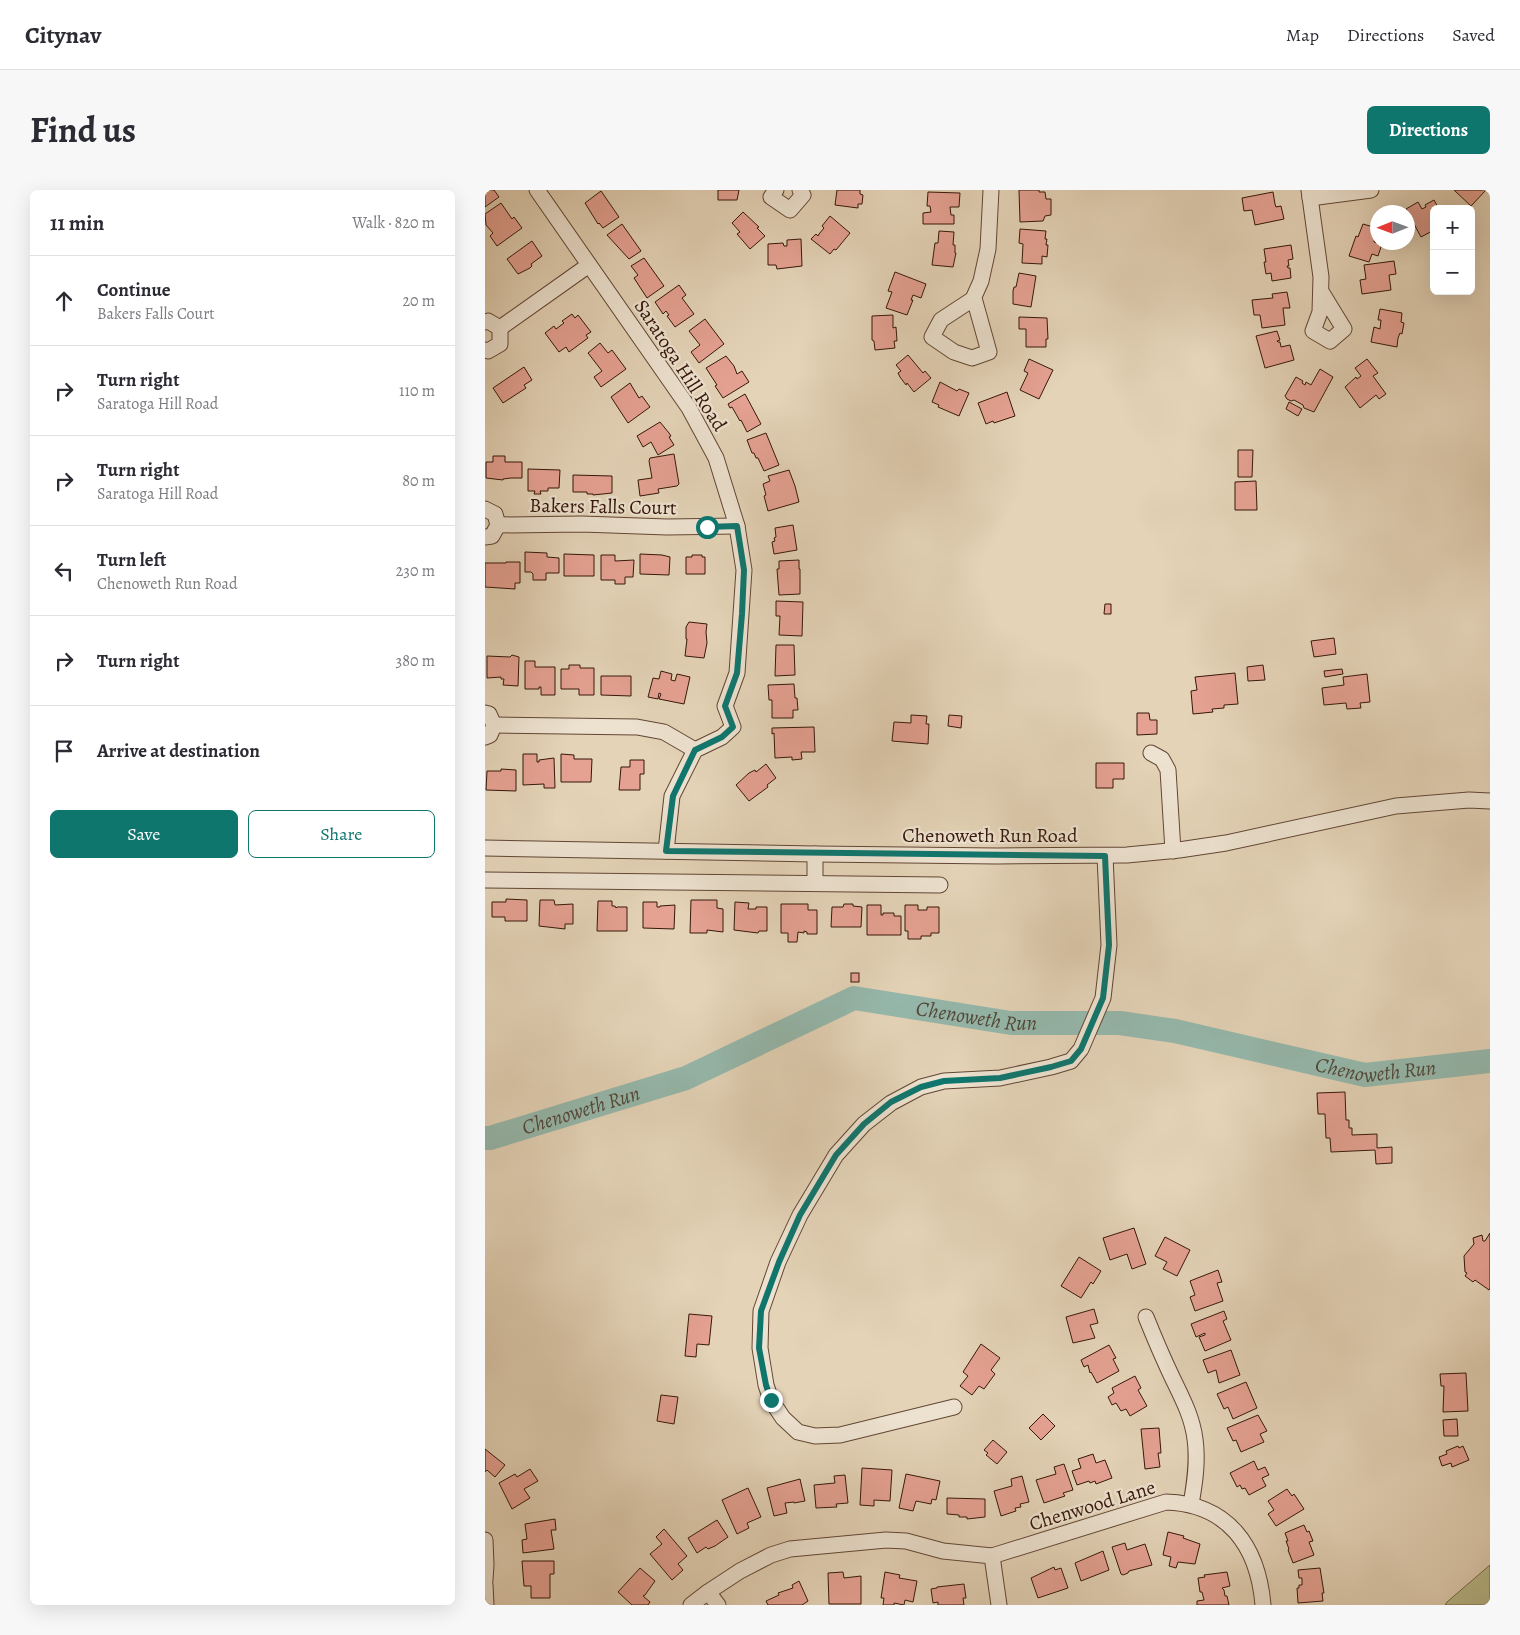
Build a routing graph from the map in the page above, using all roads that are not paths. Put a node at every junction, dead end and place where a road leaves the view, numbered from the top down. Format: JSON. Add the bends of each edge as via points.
{"nodes":[{"id":1,"x":537,"y":190,"type":"edge"},
{"id":2,"x":776,"y":190,"type":"edge"},
{"id":3,"x":800,"y":190,"type":"edge"},
{"id":4,"x":991,"y":190,"type":"edge"},
{"id":5,"x":1371,"y":190,"type":"edge"},
{"id":6,"x":1309,"y":194,"type":"edge"},
{"id":7,"x":589,"y":265,"type":"junction"},
{"id":8,"x":1322,"y":293,"type":"dead end"},
{"id":9,"x":973,"y":298,"type":"dead end"},
{"id":10,"x":485,"y":322,"type":"edge"},
{"id":11,"x":500,"y":328,"type":"junction"},
{"id":12,"x":485,"y":350,"type":"edge"},
{"id":13,"x":485,"y":509,"type":"edge"},
{"id":14,"x":499,"y":525,"type":"junction"},
{"id":15,"x":737,"y":526,"type":"junction"},
{"id":16,"x":485,"y":537,"type":"edge"},
{"id":17,"x":485,"y":713,"type":"edge"},
{"id":18,"x":490,"y":731,"type":"edge"},
{"id":19,"x":695,"y":750,"type":"junction"},
{"id":20,"x":1151,"y":754,"type":"dead end"},
{"id":21,"x":1490,"y":801,"type":"edge"},
{"id":22,"x":485,"y":848,"type":"edge"},
{"id":23,"x":666,"y":851,"type":"junction"},
{"id":24,"x":1173,"y":851,"type":"junction"},
{"id":25,"x":815,"y":854,"type":"junction"},
{"id":26,"x":1105,"y":856,"type":"junction"},
{"id":27,"x":485,"y":880,"type":"edge"},
{"id":28,"x":815,"y":883,"type":"junction"},
{"id":29,"x":940,"y":885,"type":"dead end"},
{"id":30,"x":1145,"y":1317,"type":"dead end"},
{"id":31,"x":954,"y":1407,"type":"dead end"},
{"id":32,"x":1191,"y":1504,"type":"junction"},
{"id":33,"x":485,"y":1540,"type":"edge"},
{"id":34,"x":992,"y":1556,"type":"junction"},
{"id":35,"x":485,"y":1580,"type":"edge"},
{"id":36,"x":485,"y":1584,"type":"edge"},
{"id":37,"x":708,"y":1592,"type":"junction"},
{"id":38,"x":486,"y":1605,"type":"edge"},
{"id":39,"x":691,"y":1605,"type":"edge"},
{"id":40,"x":718,"y":1605,"type":"edge"},
{"id":41,"x":999,"y":1605,"type":"edge"},
{"id":42,"x":1263,"y":1605,"type":"edge"}],
"edges":[{"from":1,"to":7,"type":"street","name":"Saratoga Hill Road"},
{"from":2,"to":3,"type":"street","via":[[771,197],[791,210],[803,195]]},
{"from":4,"to":9,"type":"street","via":[[987,250],[981,281],[973,299],[941,320],[933,336],[954,352],[972,358],[989,352]]},
{"from":5,"to":6,"type":"street"},
{"from":6,"to":8,"type":"street","via":[[1321,277],[1320,312],[1313,331],[1330,341],[1344,329]]},
{"from":7,"to":11,"type":"street"},
{"from":7,"to":15,"type":"street","name":"Saratoga Hill Road","via":[[705,435],[717,458]]},
{"from":10,"to":11,"type":"street"},
{"from":11,"to":12,"type":"street","via":[[500,344]]},
{"from":13,"to":14,"type":"street","via":[[495,514]]},
{"from":14,"to":15,"type":"street","name":"Bakers Falls Court"},
{"from":14,"to":16,"type":"street","via":[[492,536]]},
{"from":15,"to":19,"type":"street","name":"Saratoga Hill Road","via":[[744,570],[742,614],[737,673],[725,706],[733,727],[722,737]]},
{"from":17,"to":18,"type":"street","via":[[489,714]]},
{"from":18,"to":19,"type":"street","via":[[637,727],[664,732]]},
{"from":19,"to":23,"type":"street","via":[[673,796]]},
{"from":20,"to":24,"type":"street","via":[[1163,759],[1168,770]]},
{"from":21,"to":24,"type":"street","name":"Chenoweth Run Road","via":[[1396,806],[1226,843]]},
{"from":22,"to":23,"type":"street","name":"Chenoweth Run Road"},
{"from":23,"to":25,"type":"street","name":"Chenoweth Run Road"},
{"from":24,"to":26,"type":"street","name":"Chenoweth Run Road"},
{"from":25,"to":26,"type":"street","name":"Chenoweth Run Road"},
{"from":25,"to":28,"type":"street"},
{"from":26,"to":31,"type":"street","via":[[1109,945],[1103,998],[1081,1049],[1071,1061],[1051,1067],[1000,1078],[944,1081],[921,1087],[891,1102],[864,1124],[836,1155],[800,1215],[761,1311],[759,1348],[766,1385],[783,1418],[798,1432],[815,1436],[840,1435]]},
{"from":27,"to":28,"type":"street"},
{"from":28,"to":29,"type":"street"},
{"from":30,"to":32,"type":"street","via":[[1191,1419],[1197,1458]]},
{"from":32,"to":34,"type":"street","name":"Chenwood Lane","via":[[1166,1502]]},
{"from":32,"to":42,"type":"street","name":"Chenwood Lane","via":[[1221,1517],[1242,1539],[1257,1571]]},
{"from":33,"to":35,"type":"street"},
{"from":34,"to":37,"type":"street","name":"Chenwood Lane","via":[[943,1551],[906,1541],[809,1546],[771,1555]]},
{"from":34,"to":41,"type":"street"},
{"from":36,"to":38,"type":"street"},
{"from":37,"to":39,"type":"street","name":"Chenwood Lane"},
{"from":37,"to":40,"type":"street"}]}
